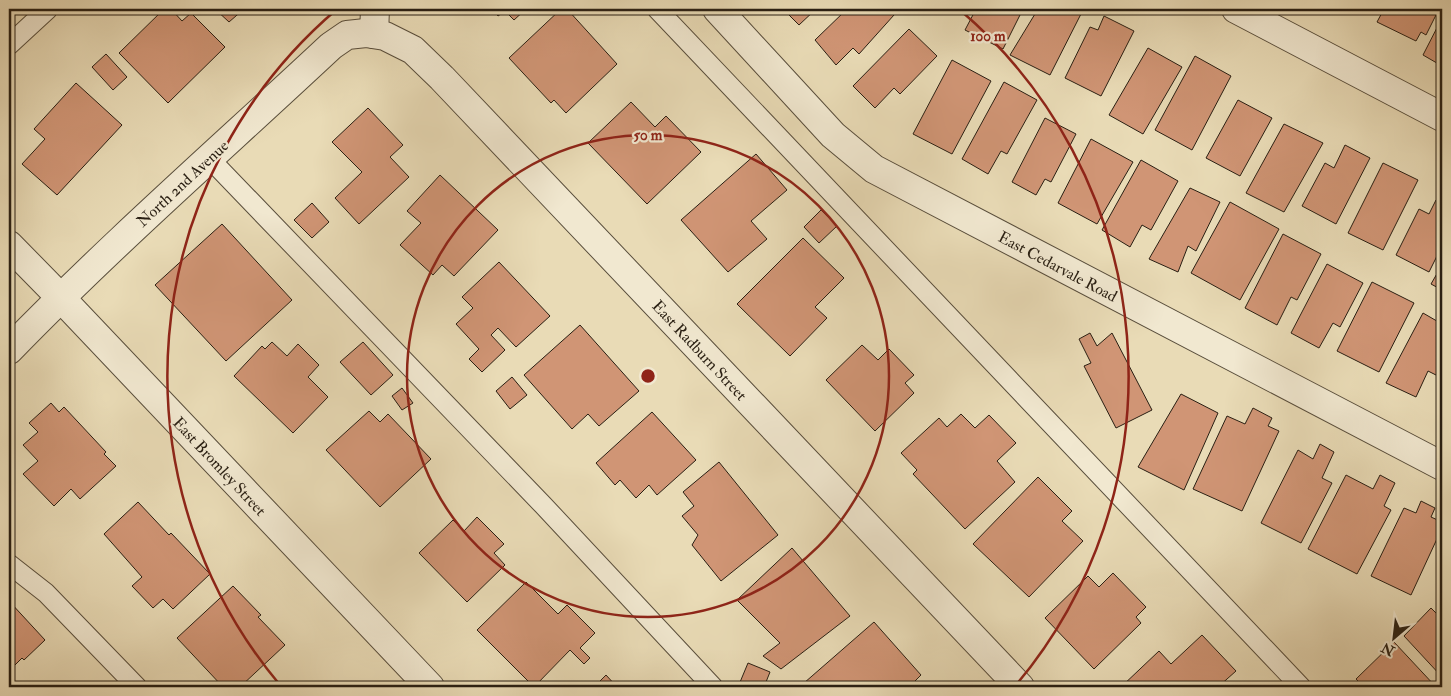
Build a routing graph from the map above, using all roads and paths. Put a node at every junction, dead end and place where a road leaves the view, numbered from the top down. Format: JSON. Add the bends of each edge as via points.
{"nodes":[{"id":1,"x":48,"y":9,"type":"edge"},
{"id":2,"x":657,"y":9,"type":"edge"},
{"id":3,"x":717,"y":9,"type":"edge"},
{"id":4,"x":1236,"y":9,"type":"edge"},
{"id":5,"x":372,"y":25,"type":"edge"},
{"id":6,"x":9,"y":45,"type":"edge"},
{"id":7,"x":1442,"y":117,"type":"edge"},
{"id":8,"x":209,"y":158,"type":"junction"},
{"id":9,"x":9,"y":245,"type":"edge"},
{"id":10,"x":60,"y":297,"type":"junction"},
{"id":11,"x":9,"y":350,"type":"edge"},
{"id":12,"x":1442,"y":466,"type":"edge"},
{"id":13,"x":9,"y":564,"type":"edge"},
{"id":14,"x":137,"y":687,"type":"edge"},
{"id":15,"x":430,"y":687,"type":"edge"},
{"id":16,"x":713,"y":687,"type":"edge"},
{"id":17,"x":1020,"y":687,"type":"edge"},
{"id":18,"x":1301,"y":687,"type":"edge"}],
"edges":[{"from":1,"to":6,"type":"lane"},
{"from":2,"to":18,"type":"lane"},
{"from":3,"to":12,"type":"street","name":"East Cedarvale Road","via":[[833,135],[874,169]]},
{"from":4,"to":7,"type":"street"},
{"from":5,"to":8,"type":"street","name":"North 2nd Avenue","via":[[331,46]]},
{"from":5,"to":17,"type":"street","name":"East Radburn Street","via":[[412,50],[442,78]]},
{"from":8,"to":10,"type":"street","name":"North 2nd Avenue"},
{"from":8,"to":16,"type":"lane"},
{"from":9,"to":10,"type":"street","name":"East Bromley Street"},
{"from":10,"to":11,"type":"street","name":"North 2nd Avenue"},
{"from":10,"to":15,"type":"street","name":"East Bromley Street"},
{"from":13,"to":14,"type":"lane","via":[[46,593]]}]}
